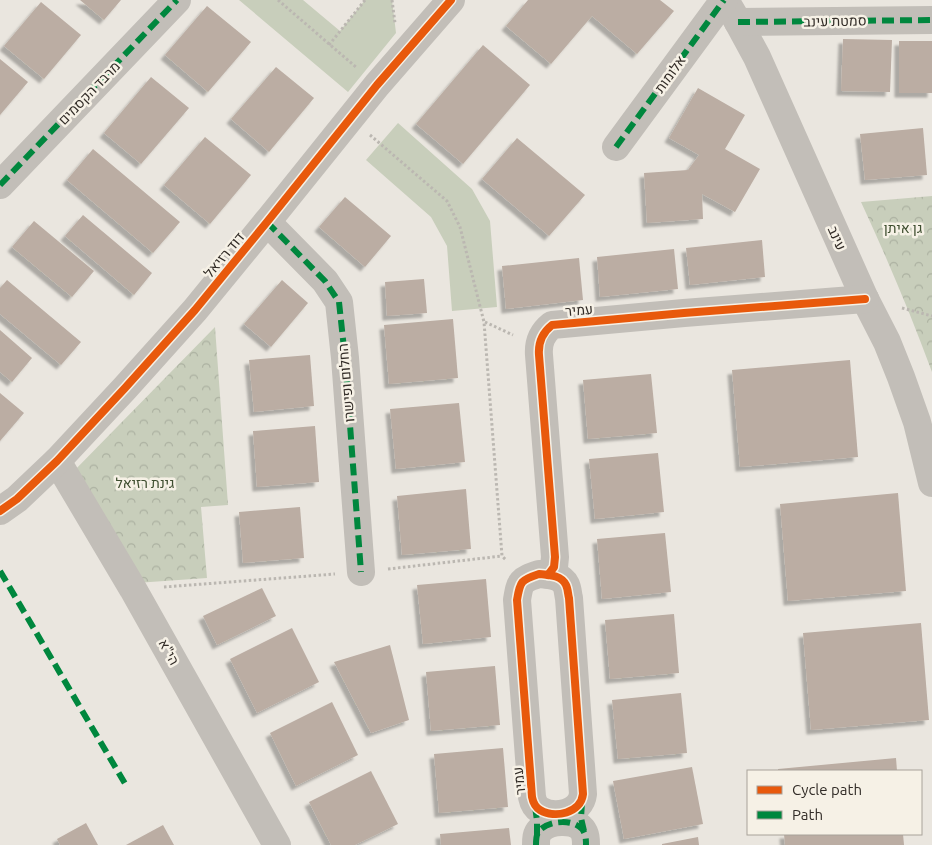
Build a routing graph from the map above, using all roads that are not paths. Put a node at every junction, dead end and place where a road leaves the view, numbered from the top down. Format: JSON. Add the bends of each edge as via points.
{"nodes":[{"id":1,"x":177,"y":0,"type":"edge"},
{"id":2,"x":451,"y":0,"type":"edge"},
{"id":3,"x":729,"y":7,"type":"edge"},
{"id":4,"x":932,"y":20,"type":"edge"},
{"id":5,"x":616,"y":147,"type":"dead end"},
{"id":6,"x":0,"y":185,"type":"edge"},
{"id":7,"x":267,"y":222,"type":"junction"},
{"id":8,"x":865,"y":299,"type":"junction"},
{"id":9,"x":57,"y":461,"type":"junction"},
{"id":10,"x":932,"y":483,"type":"edge"},
{"id":11,"x":0,"y":511,"type":"edge"},
{"id":12,"x":361,"y":572,"type":"dead end"},
{"id":13,"x":537,"y":576,"type":"junction"},
{"id":14,"x":582,"y":800,"type":"junction"},
{"id":15,"x":534,"y":804,"type":"junction"},
{"id":16,"x":585,"y":839,"type":"edge"},
{"id":17,"x":536,"y":841,"type":"edge"},
{"id":18,"x":277,"y":845,"type":"edge"}],
"edges":[{"from":1,"to":6,"type":"street","name":"מרבד הקסמים"},
{"from":2,"to":7,"type":"street","name":"דוד רזיאל","via":[[377,85]]},
{"from":3,"to":4,"type":"street","name":"סמטת עינב"},
{"from":3,"to":5,"type":"street","name":"אלומות"},
{"from":3,"to":8,"type":"street","name":"עינב","via":[[757,57]]},
{"from":7,"to":9,"type":"street","name":"דוד רזיאל","via":[[195,310]]},
{"from":7,"to":12,"type":"street","name":"החלום ופישרו","via":[[325,281],[338,302]]},
{"from":8,"to":10,"type":"street","name":"עינב","via":[[901,376]]},
{"from":8,"to":13,"type":"street","name":"עמיר","via":[[552,325],[544,331],[539,355],[555,557],[554,567]]},
{"from":9,"to":11,"type":"street","name":"דוד רזיאל"},
{"from":9,"to":18,"type":"street","name":"הי\"א"},
{"from":13,"to":14,"type":"street","name":"עמיר","via":[[558,577],[566,585],[569,598]]},
{"from":13,"to":15,"type":"street","name":"עמיר","via":[[519,586],[517,600]]},
{"from":14,"to":15,"type":"street","name":"עמיר","via":[[578,807],[559,814],[539,810]]},
{"from":14,"to":16,"type":"street","name":"עמיר"},
{"from":15,"to":17,"type":"street","name":"עמיר"},
{"from":16,"to":17,"type":"street","name":"עמיר","via":[[581,828],[559,822],[540,830]]}]}
